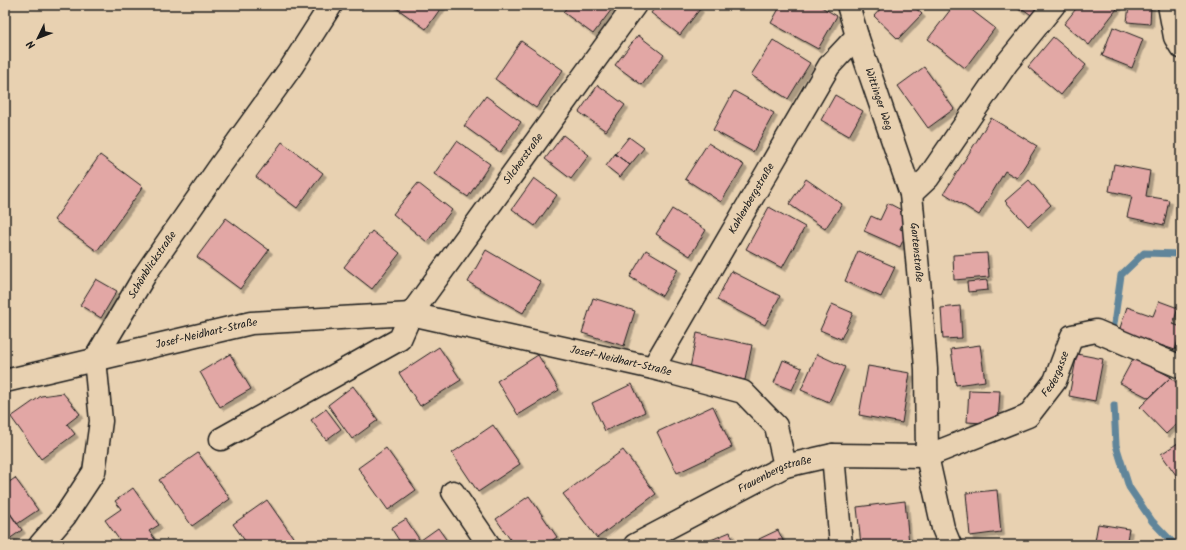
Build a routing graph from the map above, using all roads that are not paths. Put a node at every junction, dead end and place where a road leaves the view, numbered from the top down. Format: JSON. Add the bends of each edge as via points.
{"nodes":[{"id":1,"x":331,"y":5,"type":"edge"},
{"id":2,"x":635,"y":5,"type":"edge"},
{"id":3,"x":848,"y":5,"type":"edge"},
{"id":4,"x":1054,"y":5,"type":"edge"},
{"id":5,"x":1170,"y":5,"type":"edge"},
{"id":6,"x":858,"y":36,"type":"junction"},
{"id":7,"x":1181,"y":48,"type":"edge"},
{"id":8,"x":911,"y":194,"type":"junction"},
{"id":9,"x":411,"y":314,"type":"junction"},
{"id":10,"x":95,"y":359,"type":"junction"},
{"id":11,"x":1181,"y":367,"type":"edge"},
{"id":12,"x":653,"y":368,"type":"junction"},
{"id":13,"x":5,"y":380,"type":"edge"},
{"id":14,"x":220,"y":439,"type":"dead end"},
{"id":15,"x":833,"y":455,"type":"junction"},
{"id":16,"x":927,"y":456,"type":"junction"},
{"id":17,"x":785,"y":466,"type":"junction"},
{"id":18,"x":453,"y":492,"type":"dead end"},
{"id":19,"x":40,"y":545,"type":"edge"},
{"id":20,"x":489,"y":545,"type":"edge"},
{"id":21,"x":635,"y":545,"type":"edge"},
{"id":22,"x":841,"y":545,"type":"edge"},
{"id":23,"x":950,"y":545,"type":"edge"}],
"edges":[{"from":1,"to":10,"type":"street","name":"Schönblickstraße","via":[[292,66],[146,273]]},
{"from":2,"to":9,"type":"street","name":"Silcherstraße"},
{"from":3,"to":6,"type":"street","name":"Wittinger Weg"},
{"from":4,"to":8,"type":"street","via":[[1007,63],[928,178]]},
{"from":5,"to":7,"type":"street","via":[[1175,38]]},
{"from":6,"to":8,"type":"street","name":"Wittinger Weg"},
{"from":6,"to":12,"type":"street","name":"Kahlenbergstraße","via":[[829,66]]},
{"from":8,"to":16,"type":"street","name":"Gartenstraße","via":[[926,369]]},
{"from":9,"to":10,"type":"street","name":"Josef-Neidhart-Straße","via":[[250,323]]},
{"from":9,"to":12,"type":"street","name":"Josef-Neidhart-Straße"},
{"from":9,"to":14,"type":"street","via":[[400,339]]},
{"from":10,"to":13,"type":"street","name":"Josef-Neidhart-Straße"},
{"from":10,"to":19,"type":"street","via":[[101,420],[94,472],[65,516]]},
{"from":11,"to":16,"type":"street","name":"Federgasse","via":[[1096,331],[1072,336],[1055,381],[1028,416]]},
{"from":12,"to":17,"type":"street","name":"Josef-Neidhart-Straße","via":[[742,392],[776,426]]},
{"from":15,"to":16,"type":"street","name":"Frauenbergstraße"},
{"from":15,"to":17,"type":"street","name":"Frauenbergstraße"},
{"from":15,"to":22,"type":"street"},
{"from":16,"to":23,"type":"street","name":"Gartenstraße","via":[[943,528]]},
{"from":17,"to":21,"type":"street","name":"Frauenbergstraße"},
{"from":18,"to":20,"type":"street"}]}
